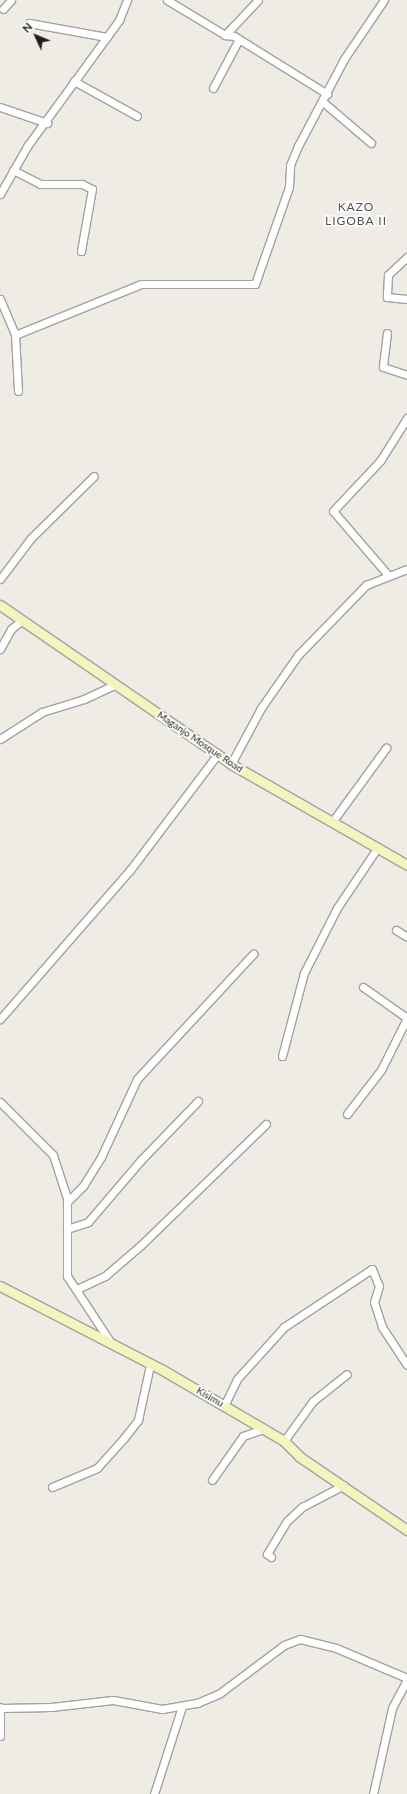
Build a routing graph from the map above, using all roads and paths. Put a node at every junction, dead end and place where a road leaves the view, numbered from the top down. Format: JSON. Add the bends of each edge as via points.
{"nodes":[{"id":1,"x":11,"y":0,"type":"edge"},
{"id":2,"x":127,"y":0,"type":"edge"},
{"id":3,"x":167,"y":0,"type":"edge"},
{"id":4,"x":258,"y":0,"type":"edge"},
{"id":5,"x":384,"y":0,"type":"edge"},
{"id":6,"x":3,"y":9,"type":"dead end"},
{"id":7,"x":29,"y":23,"type":"dead end"},
{"id":8,"x":225,"y":35,"type":"junction"},
{"id":9,"x":107,"y":37,"type":"junction"},
{"id":10,"x":238,"y":41,"type":"junction"},
{"id":11,"x":74,"y":81,"type":"junction"},
{"id":12,"x":213,"y":88,"type":"dead end"},
{"id":13,"x":327,"y":94,"type":"junction"},
{"id":14,"x":323,"y":102,"type":"junction"},
{"id":15,"x":0,"y":107,"type":"edge"},
{"id":16,"x":137,"y":116,"type":"dead end"},
{"id":17,"x":46,"y":123,"type":"junction"},
{"id":18,"x":370,"y":142,"type":"dead end"},
{"id":19,"x":13,"y":170,"type":"junction"},
{"id":20,"x":0,"y":194,"type":"edge"},
{"id":21,"x":81,"y":251,"type":"dead end"},
{"id":22,"x":407,"y":257,"type":"edge"},
{"id":23,"x":0,"y":299,"type":"edge"},
{"id":24,"x":407,"y":300,"type":"edge"},
{"id":25,"x":387,"y":333,"type":"dead end"},
{"id":26,"x":15,"y":335,"type":"junction"},
{"id":27,"x":407,"y":375,"type":"edge"},
{"id":28,"x":18,"y":390,"type":"dead end"},
{"id":29,"x":407,"y":418,"type":"edge"},
{"id":30,"x":94,"y":476,"type":"dead end"},
{"id":31,"x":407,"y":569,"type":"edge"},
{"id":32,"x":388,"y":575,"type":"junction"},
{"id":33,"x":0,"y":579,"type":"edge"},
{"id":34,"x":0,"y":606,"type":"edge"},
{"id":35,"x":22,"y":620,"type":"junction"},
{"id":36,"x":0,"y":648,"type":"edge"},
{"id":37,"x":116,"y":684,"type":"junction"},
{"id":38,"x":0,"y":739,"type":"edge"},
{"id":39,"x":386,"y":748,"type":"dead end"},
{"id":40,"x":214,"y":759,"type":"dead end"},
{"id":41,"x":231,"y":764,"type":"junction"},
{"id":42,"x":332,"y":822,"type":"junction"},
{"id":43,"x":378,"y":847,"type":"junction"},
{"id":44,"x":407,"y":865,"type":"edge"},
{"id":45,"x":396,"y":930,"type":"dead end"},
{"id":46,"x":407,"y":937,"type":"edge"},
{"id":47,"x":253,"y":954,"type":"dead end"},
{"id":48,"x":363,"y":987,"type":"dead end"},
{"id":49,"x":407,"y":1018,"type":"edge"},
{"id":50,"x":0,"y":1020,"type":"edge"},
{"id":51,"x":282,"y":1056,"type":"dead end"},
{"id":52,"x":198,"y":1101,"type":"dead end"},
{"id":53,"x":0,"y":1102,"type":"edge"},
{"id":54,"x":347,"y":1114,"type":"dead end"},
{"id":55,"x":266,"y":1124,"type":"dead end"},
{"id":56,"x":67,"y":1202,"type":"junction"},
{"id":57,"x":67,"y":1229,"type":"junction"},
{"id":58,"x":0,"y":1286,"type":"edge"},
{"id":59,"x":77,"y":1289,"type":"junction"},
{"id":60,"x":118,"y":1349,"type":"junction"},
{"id":61,"x":150,"y":1365,"type":"junction"},
{"id":62,"x":407,"y":1365,"type":"edge"},
{"id":63,"x":347,"y":1374,"type":"dead end"},
{"id":64,"x":224,"y":1406,"type":"junction"},
{"id":65,"x":263,"y":1429,"type":"junction"},
{"id":66,"x":284,"y":1441,"type":"junction"},
{"id":67,"x":212,"y":1480,"type":"dead end"},
{"id":68,"x":344,"y":1484,"type":"junction"},
{"id":69,"x":52,"y":1487,"type":"dead end"},
{"id":70,"x":407,"y":1530,"type":"edge"},
{"id":71,"x":271,"y":1557,"type":"dead end"},
{"id":72,"x":407,"y":1679,"type":"edge"},
{"id":73,"x":404,"y":1692,"type":"edge"},
{"id":74,"x":182,"y":1706,"type":"junction"},
{"id":75,"x":1,"y":1707,"type":"edge"},
{"id":76,"x":0,"y":1736,"type":"edge"},
{"id":77,"x":154,"y":1794,"type":"edge"},
{"id":78,"x":373,"y":1794,"type":"edge"}],
"edges":[{"from":1,"to":6,"type":"street"},
{"from":2,"to":9,"type":"street"},
{"from":3,"to":8,"type":"street"},
{"from":4,"to":8,"type":"street"},
{"from":5,"to":13,"type":"street","via":[[344,59]]},
{"from":7,"to":9,"type":"street"},
{"from":8,"to":10,"type":"street","via":[[234,36]]},
{"from":9,"to":11,"type":"street"},
{"from":10,"to":12,"type":"street"},
{"from":10,"to":13,"type":"street"},
{"from":11,"to":16,"type":"street"},
{"from":11,"to":17,"type":"street"},
{"from":13,"to":14,"type":"street"},
{"from":14,"to":18,"type":"street"},
{"from":14,"to":26,"type":"street","via":[[294,156],[289,187],[255,284],[141,284]]},
{"from":15,"to":17,"type":"street"},
{"from":17,"to":19,"type":"street"},
{"from":19,"to":20,"type":"street"},
{"from":19,"to":21,"type":"street","via":[[40,184],[82,184],[92,189]]},
{"from":22,"to":24,"type":"street","via":[[388,275],[387,296]]},
{"from":23,"to":26,"type":"street"},
{"from":25,"to":27,"type":"street","via":[[383,367]]},
{"from":26,"to":28,"type":"street"},
{"from":29,"to":32,"type":"street","via":[[380,461],[333,511]]},
{"from":30,"to":33,"type":"street","via":[[31,538]]},
{"from":31,"to":32,"type":"street"},
{"from":32,"to":41,"type":"street","via":[[366,585],[298,655],[261,708]]},
{"from":34,"to":35,"type":"street","name":"Maganjo Mosque Road"},
{"from":35,"to":36,"type":"street"},
{"from":35,"to":37,"type":"street","name":"Maganjo Mosque Road"},
{"from":37,"to":38,"type":"street","via":[[84,699],[48,709]]},
{"from":37,"to":41,"type":"street","name":"Maganjo Mosque Road"},
{"from":39,"to":42,"type":"street"},
{"from":40,"to":50,"type":"street","via":[[130,870]]},
{"from":41,"to":42,"type":"street","name":"Maganjo Mosque Road"},
{"from":42,"to":43,"type":"street","name":"Maganjo Mosque Road"},
{"from":43,"to":44,"type":"street","name":"Maganjo Mosque Road"},
{"from":43,"to":51,"type":"street","via":[[337,908],[304,973]]},
{"from":45,"to":46,"type":"street"},
{"from":47,"to":56,"type":"street","via":[[137,1079],[101,1157],[83,1186]]},
{"from":48,"to":49,"type":"street"},
{"from":49,"to":54,"type":"street","via":[[381,1070]]},
{"from":52,"to":57,"type":"street","via":[[141,1160],[88,1222]]},
{"from":53,"to":56,"type":"street","via":[[53,1155]]},
{"from":55,"to":59,"type":"street","via":[[141,1246],[104,1276]]},
{"from":56,"to":57,"type":"street"},
{"from":57,"to":59,"type":"street","via":[[67,1276]]},
{"from":58,"to":60,"type":"street","name":"Kisimu"},
{"from":59,"to":60,"type":"street","via":[[109,1341]]},
{"from":60,"to":61,"type":"street","name":"Kisimu"},
{"from":61,"to":64,"type":"street","name":"Kisimu"},
{"from":61,"to":69,"type":"street","via":[[138,1420],[124,1438],[96,1468]]},
{"from":62,"to":64,"type":"street","via":[[382,1327],[374,1302],[379,1286],[372,1269],[284,1327],[237,1379]]},
{"from":63,"to":66,"type":"street","via":[[313,1401]]},
{"from":64,"to":65,"type":"street","name":"Kisimu"},
{"from":65,"to":66,"type":"street","name":"Kisimu"},
{"from":65,"to":67,"type":"street","via":[[243,1436]]},
{"from":66,"to":68,"type":"street","name":"Kisimu","via":[[300,1457]]},
{"from":68,"to":70,"type":"street","name":"Kisimu"},
{"from":68,"to":71,"type":"street","via":[[302,1507],[287,1521],[267,1554]]},
{"from":72,"to":73,"type":"street"},
{"from":72,"to":74,"type":"street","via":[[336,1648],[300,1639],[284,1645],[220,1693]]},
{"from":73,"to":78,"type":"street","via":[[392,1708]]},
{"from":74,"to":75,"type":"street","via":[[162,1709],[113,1700],[51,1707]]},
{"from":74,"to":77,"type":"street"},
{"from":75,"to":76,"type":"street"}]}
